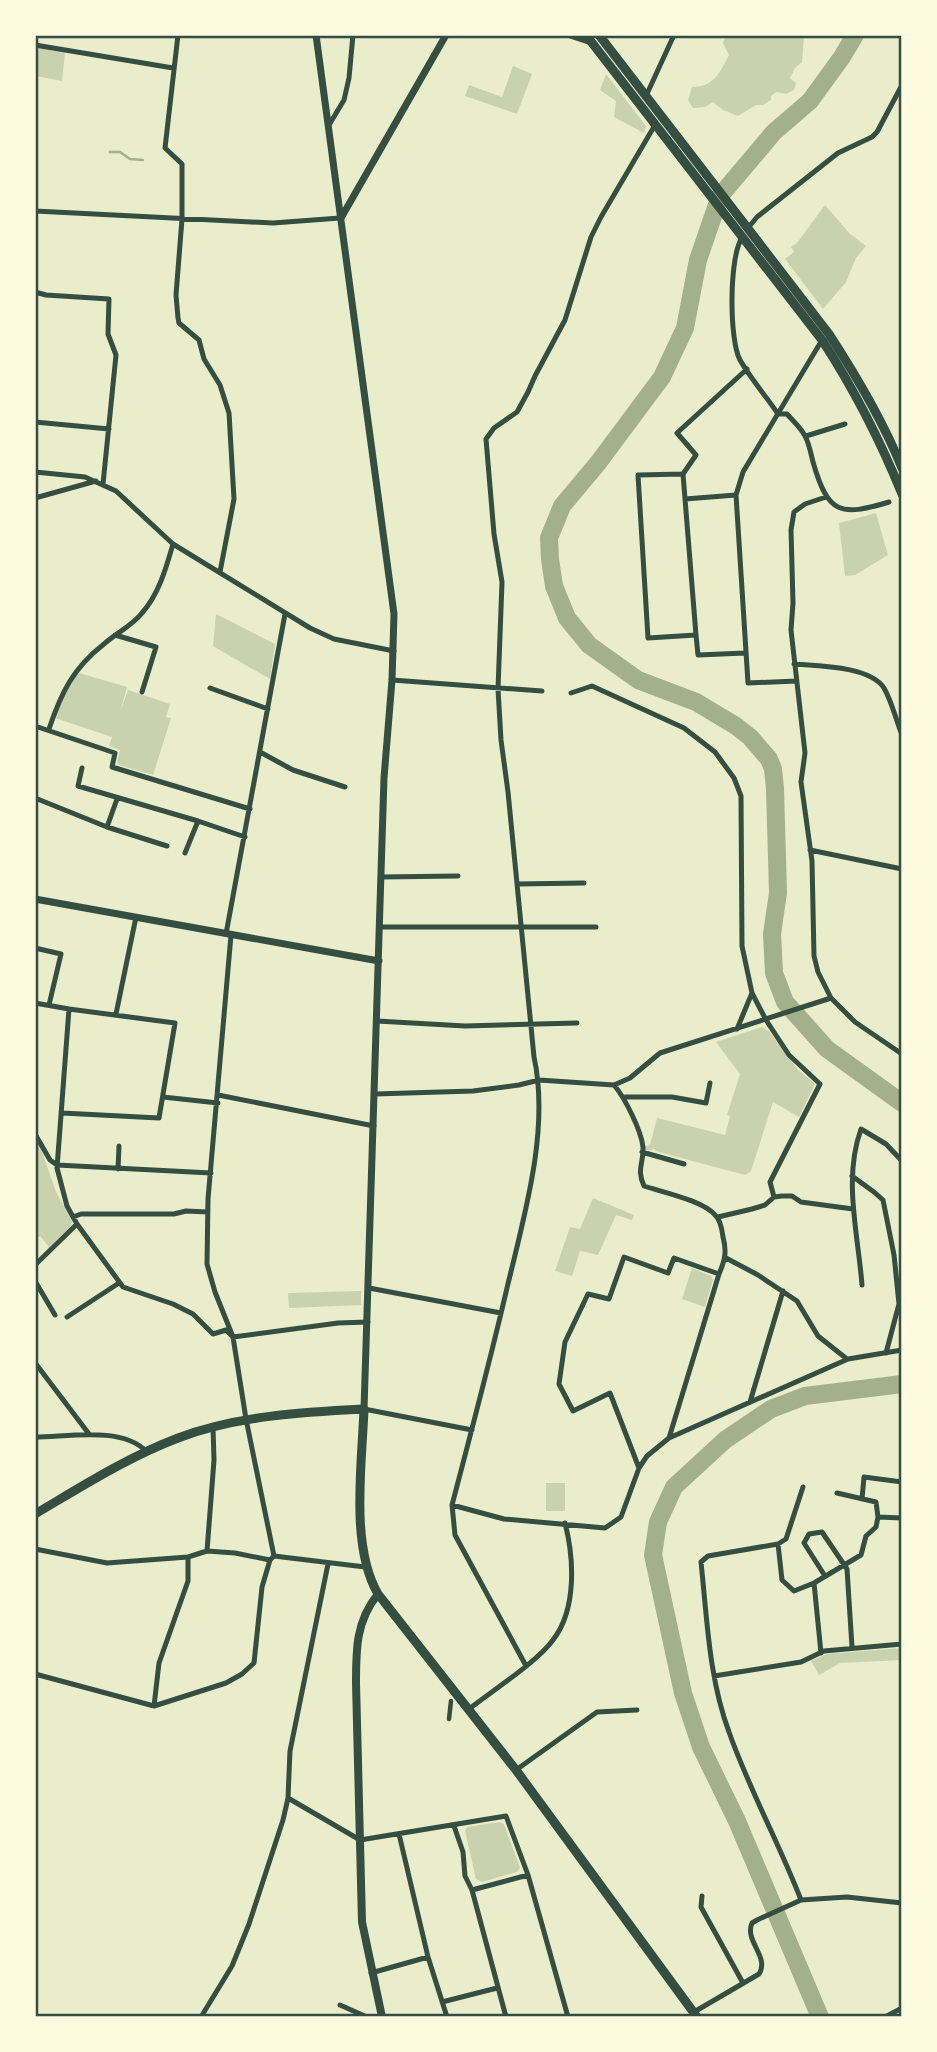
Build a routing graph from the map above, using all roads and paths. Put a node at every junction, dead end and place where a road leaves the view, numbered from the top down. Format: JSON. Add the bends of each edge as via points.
{"nodes":[{"id":1,"x":178,"y":35,"type":"edge"},
{"id":2,"x":316,"y":35,"type":"edge"},
{"id":3,"x":353,"y":35,"type":"edge"},
{"id":4,"x":446,"y":35,"type":"edge"},
{"id":5,"x":567,"y":35,"type":"edge"},
{"id":6,"x":586,"y":35,"type":"edge"},
{"id":7,"x":599,"y":35,"type":"edge"},
{"id":8,"x":674,"y":35,"type":"edge"},
{"id":9,"x":593,"y":44,"type":"junction"},
{"id":10,"x":35,"y":45,"type":"edge"},
{"id":11,"x":173,"y":68,"type":"junction"},
{"id":12,"x":902,"y":85,"type":"edge"},
{"id":13,"x":646,"y":96,"type":"junction"},
{"id":14,"x":893,"y":102,"type":"junction"},
{"id":15,"x":902,"y":103,"type":"edge"},
{"id":16,"x":655,"y":125,"type":"junction"},
{"id":17,"x":327,"y":127,"type":"junction"},
{"id":18,"x":35,"y":211,"type":"edge"},
{"id":19,"x":340,"y":218,"type":"junction"},
{"id":20,"x":182,"y":219,"type":"junction"},
{"id":21,"x":748,"y":228,"type":"junction"},
{"id":22,"x":743,"y":238,"type":"junction"},
{"id":23,"x":35,"y":292,"type":"edge"},
{"id":24,"x":822,"y":340,"type":"junction"},
{"id":25,"x":747,"y":369,"type":"junction"},
{"id":26,"x":778,"y":414,"type":"junction"},
{"id":27,"x":35,"y":422,"type":"edge"},
{"id":28,"x":845,"y":425,"type":"dead end"},
{"id":29,"x":109,"y":429,"type":"junction"},
{"id":30,"x":806,"y":436,"type":"junction"},
{"id":31,"x":902,"y":468,"type":"edge"},
{"id":32,"x":35,"y":472,"type":"edge"},
{"id":33,"x":683,"y":474,"type":"junction"},
{"id":34,"x":96,"y":481,"type":"junction"},
{"id":35,"x":103,"y":484,"type":"junction"},
{"id":36,"x":902,"y":494,"type":"edge"},
{"id":37,"x":736,"y":495,"type":"junction"},
{"id":38,"x":826,"y":497,"type":"junction"},
{"id":39,"x":35,"y":498,"type":"edge"},
{"id":40,"x":685,"y":499,"type":"junction"},
{"id":41,"x":889,"y":502,"type":"dead end"},
{"id":42,"x":173,"y":544,"type":"junction"},
{"id":43,"x":220,"y":572,"type":"junction"},
{"id":44,"x":285,"y":614,"type":"junction"},
{"id":45,"x":115,"y":635,"type":"junction"},
{"id":46,"x":696,"y":635,"type":"junction"},
{"id":47,"x":394,"y":651,"type":"junction"},
{"id":48,"x":745,"y":653,"type":"junction"},
{"id":49,"x":794,"y":664,"type":"junction"},
{"id":50,"x":392,"y":680,"type":"junction"},
{"id":51,"x":797,"y":681,"type":"junction"},
{"id":52,"x":210,"y":688,"type":"dead end"},
{"id":53,"x":498,"y":689,"type":"junction"},
{"id":54,"x":542,"y":691,"type":"dead end"},
{"id":55,"x":142,"y":692,"type":"dead end"},
{"id":56,"x":571,"y":693,"type":"dead end"},
{"id":57,"x":268,"y":709,"type":"junction"},
{"id":58,"x":35,"y":726,"type":"edge"},
{"id":59,"x":49,"y":729,"type":"junction"},
{"id":60,"x":902,"y":735,"type":"edge"},
{"id":61,"x":260,"y":752,"type":"junction"},
{"id":62,"x":82,"y":768,"type":"dead end"},
{"id":63,"x":345,"y":787,"type":"dead end"},
{"id":64,"x":35,"y":797,"type":"edge"},
{"id":65,"x":117,"y":799,"type":"junction"},
{"id":66,"x":250,"y":809,"type":"junction"},
{"id":67,"x":198,"y":821,"type":"junction"},
{"id":68,"x":107,"y":827,"type":"junction"},
{"id":69,"x":245,"y":837,"type":"junction"},
{"id":70,"x":167,"y":846,"type":"dead end"},
{"id":71,"x":810,"y":850,"type":"junction"},
{"id":72,"x":186,"y":853,"type":"dead end"},
{"id":73,"x":902,"y":869,"type":"edge"},
{"id":74,"x":457,"y":876,"type":"dead end"},
{"id":75,"x":381,"y":877,"type":"junction"},
{"id":76,"x":584,"y":883,"type":"dead end"},
{"id":77,"x":517,"y":884,"type":"junction"},
{"id":78,"x":35,"y":899,"type":"edge"},
{"id":79,"x":135,"y":917,"type":"junction"},
{"id":80,"x":380,"y":927,"type":"junction"},
{"id":81,"x":596,"y":927,"type":"dead end"},
{"id":82,"x":521,"y":928,"type":"junction"},
{"id":83,"x":229,"y":934,"type":"junction"},
{"id":84,"x":35,"y":948,"type":"edge"},
{"id":85,"x":379,"y":961,"type":"junction"},
{"id":86,"x":752,"y":993,"type":"junction"},
{"id":87,"x":831,"y":998,"type":"junction"},
{"id":88,"x":35,"y":1003,"type":"edge"},
{"id":89,"x":49,"y":1005,"type":"junction"},
{"id":90,"x":69,"y":1009,"type":"junction"},
{"id":91,"x":116,"y":1014,"type":"junction"},
{"id":92,"x":769,"y":1019,"type":"junction"},
{"id":93,"x":377,"y":1021,"type":"junction"},
{"id":94,"x":577,"y":1023,"type":"dead end"},
{"id":95,"x":530,"y":1024,"type":"junction"},
{"id":96,"x":737,"y":1029,"type":"junction"},
{"id":97,"x":902,"y":1054,"type":"edge"},
{"id":98,"x":539,"y":1080,"type":"junction"},
{"id":99,"x":710,"y":1083,"type":"dead end"},
{"id":100,"x":614,"y":1085,"type":"junction"},
{"id":101,"x":375,"y":1094,"type":"junction"},
{"id":102,"x":218,"y":1095,"type":"junction"},
{"id":103,"x":163,"y":1097,"type":"junction"},
{"id":104,"x":625,"y":1097,"type":"junction"},
{"id":105,"x":218,"y":1103,"type":"junction"},
{"id":106,"x":62,"y":1113,"type":"junction"},
{"id":107,"x":374,"y":1126,"type":"junction"},
{"id":108,"x":35,"y":1134,"type":"edge"},
{"id":109,"x":119,"y":1146,"type":"dead end"},
{"id":110,"x":642,"y":1152,"type":"junction"},
{"id":111,"x":902,"y":1161,"type":"edge"},
{"id":112,"x":684,"y":1164,"type":"dead end"},
{"id":113,"x":57,"y":1165,"type":"junction"},
{"id":114,"x":118,"y":1169,"type":"junction"},
{"id":115,"x":211,"y":1173,"type":"junction"},
{"id":116,"x":852,"y":1177,"type":"junction"},
{"id":117,"x":774,"y":1197,"type":"junction"},
{"id":118,"x":853,"y":1209,"type":"junction"},
{"id":119,"x":208,"y":1212,"type":"junction"},
{"id":120,"x":73,"y":1217,"type":"junction"},
{"id":121,"x":718,"y":1217,"type":"junction"},
{"id":122,"x":77,"y":1224,"type":"junction"},
{"id":123,"x":902,"y":1253,"type":"edge"},
{"id":124,"x":894,"y":1255,"type":"junction"},
{"id":125,"x":726,"y":1258,"type":"junction"},
{"id":126,"x":35,"y":1265,"type":"edge"},
{"id":127,"x":719,"y":1274,"type":"junction"},
{"id":128,"x":35,"y":1281,"type":"edge"},
{"id":129,"x":119,"y":1283,"type":"junction"},
{"id":130,"x":862,"y":1285,"type":"dead end"},
{"id":131,"x":369,"y":1288,"type":"junction"},
{"id":132,"x":783,"y":1291,"type":"junction"},
{"id":133,"x":501,"y":1314,"type":"junction"},
{"id":134,"x":55,"y":1315,"type":"dead end"},
{"id":135,"x":68,"y":1317,"type":"dead end"},
{"id":136,"x":368,"y":1322,"type":"junction"},
{"id":137,"x":233,"y":1337,"type":"junction"},
{"id":138,"x":902,"y":1350,"type":"edge"},
{"id":139,"x":886,"y":1353,"type":"junction"},
{"id":140,"x":848,"y":1359,"type":"junction"},
{"id":141,"x":36,"y":1364,"type":"edge"},
{"id":142,"x":750,"y":1402,"type":"junction"},
{"id":143,"x":364,"y":1409,"type":"junction"},
{"id":144,"x":246,"y":1419,"type":"junction"},
{"id":145,"x":212,"y":1427,"type":"junction"},
{"id":146,"x":472,"y":1430,"type":"junction"},
{"id":147,"x":89,"y":1434,"type":"junction"},
{"id":148,"x":35,"y":1437,"type":"edge"},
{"id":149,"x":669,"y":1438,"type":"junction"},
{"id":150,"x":146,"y":1451,"type":"junction"},
{"id":151,"x":639,"y":1468,"type":"junction"},
{"id":152,"x":902,"y":1482,"type":"edge"},
{"id":153,"x":803,"y":1487,"type":"dead end"},
{"id":154,"x":837,"y":1493,"type":"dead end"},
{"id":155,"x":862,"y":1499,"type":"junction"},
{"id":156,"x":452,"y":1505,"type":"junction"},
{"id":157,"x":35,"y":1514,"type":"edge"},
{"id":158,"x":878,"y":1517,"type":"junction"},
{"id":159,"x":902,"y":1518,"type":"edge"},
{"id":160,"x":565,"y":1523,"type":"junction"},
{"id":161,"x":778,"y":1544,"type":"junction"},
{"id":162,"x":35,"y":1549,"type":"edge"},
{"id":163,"x":206,"y":1551,"type":"junction"},
{"id":164,"x":188,"y":1557,"type":"junction"},
{"id":165,"x":272,"y":1558,"type":"junction"},
{"id":166,"x":328,"y":1564,"type":"junction"},
{"id":167,"x":844,"y":1565,"type":"junction"},
{"id":168,"x":365,"y":1567,"type":"junction"},
{"id":169,"x":825,"y":1576,"type":"junction"},
{"id":170,"x":814,"y":1583,"type":"junction"},
{"id":171,"x":378,"y":1594,"type":"junction"},
{"id":172,"x":902,"y":1644,"type":"edge"},
{"id":173,"x":852,"y":1647,"type":"junction"},
{"id":174,"x":821,"y":1653,"type":"junction"},
{"id":175,"x":525,"y":1664,"type":"junction"},
{"id":176,"x":35,"y":1674,"type":"edge"},
{"id":177,"x":714,"y":1676,"type":"junction"},
{"id":178,"x":451,"y":1701,"type":"dead end"},
{"id":179,"x":154,"y":1706,"type":"junction"},
{"id":180,"x":469,"y":1709,"type":"junction"},
{"id":181,"x":637,"y":1710,"type":"dead end"},
{"id":182,"x":449,"y":1719,"type":"dead end"},
{"id":183,"x":516,"y":1770,"type":"junction"},
{"id":184,"x":288,"y":1798,"type":"junction"},
{"id":185,"x":454,"y":1826,"type":"junction"},
{"id":186,"x":399,"y":1834,"type":"junction"},
{"id":187,"x":360,"y":1840,"type":"junction"},
{"id":188,"x":528,"y":1875,"type":"junction"},
{"id":189,"x":472,"y":1890,"type":"junction"},
{"id":190,"x":702,"y":1896,"type":"dead end"},
{"id":191,"x":798,"y":1902,"type":"junction"},
{"id":192,"x":902,"y":1903,"type":"edge"},
{"id":193,"x":428,"y":1957,"type":"junction"},
{"id":194,"x":371,"y":1973,"type":"junction"},
{"id":195,"x":743,"y":1983,"type":"junction"},
{"id":196,"x":497,"y":1988,"type":"junction"},
{"id":197,"x":442,"y":2002,"type":"junction"},
{"id":198,"x":340,"y":2005,"type":"dead end"},
{"id":199,"x":902,"y":2008,"type":"edge"},
{"id":200,"x":692,"y":2016,"type":"edge"},
{"id":201,"x":201,"y":2017,"type":"edge"},
{"id":202,"x":367,"y":2017,"type":"edge"},
{"id":203,"x":382,"y":2017,"type":"edge"},
{"id":204,"x":447,"y":2017,"type":"edge"},
{"id":205,"x":506,"y":2017,"type":"edge"},
{"id":206,"x":568,"y":2017,"type":"edge"},
{"id":207,"x":885,"y":2017,"type":"edge"}],
"edges":[{"from":1,"to":11,"type":"street"},
{"from":2,"to":17,"type":"street"},
{"from":3,"to":17,"type":"street","via":[[344,100]]},
{"from":4,"to":19,"type":"street"},
{"from":5,"to":9,"type":"street"},
{"from":6,"to":9,"type":"highway"},
{"from":7,"to":13,"type":"highway"},
{"from":8,"to":13,"type":"street"},
{"from":9,"to":16,"type":"highway"},
{"from":10,"to":11,"type":"street"},
{"from":11,"to":20,"type":"street","via":[[165,148],[181,164]]},
{"from":12,"to":14,"type":"street"},
{"from":13,"to":21,"type":"highway"},
{"from":14,"to":15,"type":"street"},
{"from":14,"to":21,"type":"street","via":[[872,137],[838,153]]},
{"from":16,"to":22,"type":"highway"},
{"from":16,"to":53,"type":"street","via":[[591,237],[565,320],[528,392],[517,412],[486,439],[502,582]]},
{"from":17,"to":19,"type":"street"},
{"from":18,"to":20,"type":"street"},
{"from":19,"to":20,"type":"street","via":[[273,223]]},
{"from":19,"to":47,"type":"street","via":[[392,592]]},
{"from":20,"to":43,"type":"street","via":[[176,295],[179,323],[199,340],[229,413],[234,499]]},
{"from":21,"to":31,"type":"highway","via":[[850,366]]},
{"from":22,"to":24,"type":"highway"},
{"from":22,"to":25,"type":"street","via":[[736,248],[733,318],[739,358]]},
{"from":23,"to":29,"type":"street","via":[[109,299],[108,334],[116,355]]},
{"from":24,"to":26,"type":"street"},
{"from":24,"to":36,"type":"highway","via":[[882,445]]},
{"from":25,"to":26,"type":"street"},
{"from":25,"to":33,"type":"street","via":[[677,433],[696,455]]},
{"from":26,"to":30,"type":"street","via":[[787,414]]},
{"from":26,"to":37,"type":"street","via":[[743,472]]},
{"from":27,"to":29,"type":"street"},
{"from":28,"to":30,"type":"street"},
{"from":29,"to":35,"type":"street"},
{"from":30,"to":38,"type":"street"},
{"from":32,"to":34,"type":"street"},
{"from":33,"to":40,"type":"street"},
{"from":33,"to":46,"type":"street","via":[[638,475],[648,638]]},
{"from":34,"to":35,"type":"street"},
{"from":34,"to":39,"type":"street"},
{"from":35,"to":42,"type":"street"},
{"from":37,"to":40,"type":"street"},
{"from":37,"to":48,"type":"street"},
{"from":38,"to":41,"type":"street","via":[[838,509],[855,511]]},
{"from":38,"to":49,"type":"street","via":[[794,512],[792,522]]},
{"from":40,"to":46,"type":"street"},
{"from":42,"to":43,"type":"street"},
{"from":42,"to":45,"type":"street","via":[[149,605]]},
{"from":43,"to":44,"type":"street"},
{"from":44,"to":47,"type":"street","via":[[334,639]]},
{"from":44,"to":57,"type":"street"},
{"from":45,"to":55,"type":"street","via":[[156,648]]},
{"from":45,"to":59,"type":"street","via":[[64,688]]},
{"from":46,"to":48,"type":"street","via":[[698,655]]},
{"from":47,"to":50,"type":"street"},
{"from":48,"to":51,"type":"street","via":[[748,683]]},
{"from":49,"to":51,"type":"street"},
{"from":49,"to":60,"type":"street","via":[[837,667],[875,678],[884,688]]},
{"from":50,"to":53,"type":"street"},
{"from":50,"to":75,"type":"street"},
{"from":51,"to":71,"type":"street","via":[[805,753],[801,782]]},
{"from":52,"to":57,"type":"street"},
{"from":53,"to":54,"type":"street"},
{"from":53,"to":77,"type":"street"},
{"from":56,"to":86,"type":"street","via":[[592,686],[684,729],[726,765],[741,796],[742,946]]},
{"from":57,"to":61,"type":"street"},
{"from":58,"to":59,"type":"street"},
{"from":59,"to":66,"type":"street","via":[[115,753],[112,767]]},
{"from":61,"to":63,"type":"street","via":[[293,770]]},
{"from":61,"to":66,"type":"street"},
{"from":62,"to":65,"type":"street","via":[[78,786]]},
{"from":64,"to":68,"type":"street"},
{"from":65,"to":67,"type":"street"},
{"from":65,"to":68,"type":"street"},
{"from":66,"to":69,"type":"street"},
{"from":67,"to":69,"type":"street"},
{"from":67,"to":72,"type":"street"},
{"from":68,"to":70,"type":"street"},
{"from":69,"to":83,"type":"street"},
{"from":71,"to":73,"type":"street"},
{"from":71,"to":87,"type":"street","via":[[813,947],[818,972]]},
{"from":74,"to":75,"type":"street"},
{"from":75,"to":80,"type":"street"},
{"from":76,"to":77,"type":"street"},
{"from":77,"to":82,"type":"street"},
{"from":78,"to":79,"type":"street"},
{"from":79,"to":83,"type":"street"},
{"from":79,"to":91,"type":"street"},
{"from":80,"to":82,"type":"street"},
{"from":80,"to":85,"type":"street"},
{"from":81,"to":82,"type":"street"},
{"from":82,"to":95,"type":"street"},
{"from":83,"to":85,"type":"street"},
{"from":83,"to":102,"type":"street"},
{"from":84,"to":89,"type":"street","via":[[61,954]]},
{"from":85,"to":93,"type":"street"},
{"from":86,"to":92,"type":"street"},
{"from":86,"to":96,"type":"street"},
{"from":87,"to":92,"type":"street"},
{"from":87,"to":97,"type":"street","via":[[855,1022]]},
{"from":88,"to":89,"type":"street"},
{"from":89,"to":90,"type":"street"},
{"from":90,"to":91,"type":"street"},
{"from":90,"to":106,"type":"street"},
{"from":91,"to":103,"type":"street","via":[[175,1023]]},
{"from":92,"to":96,"type":"street"},
{"from":92,"to":117,"type":"street","via":[[789,1055],[820,1084],[770,1182]]},
{"from":93,"to":95,"type":"street"},
{"from":93,"to":101,"type":"street"},
{"from":94,"to":95,"type":"street"},
{"from":95,"to":98,"type":"street"},
{"from":96,"to":100,"type":"street","via":[[660,1054],[631,1078]]},
{"from":98,"to":100,"type":"street"},
{"from":98,"to":101,"type":"street","via":[[473,1091]]},
{"from":98,"to":133,"type":"street","via":[[530,1188]]},
{"from":99,"to":104,"type":"street","via":[[706,1103]]},
{"from":100,"to":104,"type":"street"},
{"from":101,"to":107,"type":"street"},
{"from":102,"to":105,"type":"street"},
{"from":102,"to":107,"type":"street"},
{"from":103,"to":105,"type":"street"},
{"from":103,"to":106,"type":"street","via":[[159,1118]]},
{"from":104,"to":110,"type":"street"},
{"from":105,"to":115,"type":"street"},
{"from":106,"to":113,"type":"street"},
{"from":107,"to":131,"type":"street"},
{"from":108,"to":113,"type":"street"},
{"from":109,"to":114,"type":"street"},
{"from":110,"to":112,"type":"street"},
{"from":110,"to":121,"type":"street","via":[[639,1172],[644,1186],[700,1205]]},
{"from":111,"to":116,"type":"street","via":[[886,1144],[861,1129]]},
{"from":113,"to":114,"type":"street"},
{"from":113,"to":120,"type":"street"},
{"from":114,"to":115,"type":"street"},
{"from":115,"to":119,"type":"street"},
{"from":116,"to":118,"type":"street"},
{"from":116,"to":124,"type":"street","via":[[883,1200]]},
{"from":117,"to":118,"type":"street","via":[[792,1196],[802,1202]]},
{"from":117,"to":121,"type":"street","via":[[765,1205]]},
{"from":118,"to":130,"type":"street"},
{"from":119,"to":120,"type":"street"},
{"from":119,"to":137,"type":"street","via":[[207,1264]]},
{"from":120,"to":122,"type":"street"},
{"from":121,"to":125,"type":"street"},
{"from":122,"to":126,"type":"street"},
{"from":122,"to":129,"type":"street"},
{"from":123,"to":124,"type":"street"},
{"from":124,"to":139,"type":"street","via":[[899,1304]]},
{"from":125,"to":127,"type":"street"},
{"from":125,"to":132,"type":"street"},
{"from":127,"to":149,"type":"street"},
{"from":127,"to":151,"type":"street","via":[[674,1258],[668,1272],[624,1257],[609,1299],[588,1294],[565,1342],[559,1384],[573,1411],[610,1393]]},
{"from":128,"to":134,"type":"street"},
{"from":129,"to":135,"type":"street"},
{"from":129,"to":137,"type":"street","via":[[193,1314],[212,1334],[226,1330]]},
{"from":131,"to":133,"type":"street"},
{"from":131,"to":136,"type":"street"},
{"from":132,"to":140,"type":"street","via":[[803,1308],[824,1342]]},
{"from":132,"to":142,"type":"street"},
{"from":133,"to":146,"type":"street"},
{"from":136,"to":137,"type":"street"},
{"from":136,"to":143,"type":"street"},
{"from":137,"to":144,"type":"street"},
{"from":138,"to":139,"type":"street"},
{"from":139,"to":140,"type":"street"},
{"from":140,"to":142,"type":"street"},
{"from":141,"to":147,"type":"street"},
{"from":142,"to":149,"type":"street"},
{"from":143,"to":144,"type":"highway"},
{"from":143,"to":146,"type":"street"},
{"from":143,"to":168,"type":"highway","via":[[361,1537]]},
{"from":144,"to":145,"type":"highway"},
{"from":144,"to":165,"type":"street"},
{"from":145,"to":150,"type":"highway"},
{"from":145,"to":163,"type":"street","via":[[214,1460]]},
{"from":146,"to":156,"type":"street"},
{"from":147,"to":148,"type":"street"},
{"from":147,"to":150,"type":"street","via":[[131,1442]]},
{"from":149,"to":151,"type":"street"},
{"from":150,"to":157,"type":"highway"},
{"from":151,"to":160,"type":"street","via":[[617,1522],[606,1528]]},
{"from":152,"to":155,"type":"street","via":[[864,1477]]},
{"from":153,"to":161,"type":"street","via":[[786,1539]]},
{"from":154,"to":155,"type":"street"},
{"from":155,"to":158,"type":"street","via":[[876,1503]]},
{"from":156,"to":160,"type":"street","via":[[504,1520]]},
{"from":156,"to":175,"type":"street","via":[[455,1535]]},
{"from":158,"to":159,"type":"street"},
{"from":158,"to":167,"type":"street","via":[[861,1555]]},
{"from":160,"to":175,"type":"street","via":[[572,1574],[562,1623],[547,1647]]},
{"from":161,"to":170,"type":"street","via":[[782,1580],[794,1591]]},
{"from":161,"to":177,"type":"street","via":[[708,1556],[701,1562]]},
{"from":162,"to":164,"type":"street","via":[[107,1563]]},
{"from":163,"to":164,"type":"street"},
{"from":163,"to":165,"type":"street"},
{"from":164,"to":179,"type":"street","via":[[188,1581],[159,1663]]},
{"from":165,"to":166,"type":"street"},
{"from":165,"to":179,"type":"street","via":[[262,1587],[254,1663],[234,1679]]},
{"from":166,"to":168,"type":"street"},
{"from":166,"to":184,"type":"street","via":[[290,1751]]},
{"from":167,"to":169,"type":"street"},
{"from":167,"to":169,"type":"street","via":[[822,1532],[809,1534],[804,1543]]},
{"from":167,"to":173,"type":"street"},
{"from":168,"to":171,"type":"highway"},
{"from":169,"to":170,"type":"street"},
{"from":170,"to":174,"type":"street"},
{"from":171,"to":180,"type":"highway"},
{"from":171,"to":187,"type":"main road","via":[[363,1615],[356,1645]]},
{"from":172,"to":173,"type":"street"},
{"from":173,"to":174,"type":"street"},
{"from":174,"to":177,"type":"street","via":[[802,1662]]},
{"from":175,"to":180,"type":"street"},
{"from":176,"to":179,"type":"street"},
{"from":177,"to":191,"type":"street","via":[[728,1731],[782,1851]]},
{"from":178,"to":182,"type":"street"},
{"from":180,"to":183,"type":"highway"},
{"from":181,"to":183,"type":"street","via":[[597,1712]]},
{"from":183,"to":200,"type":"highway"},
{"from":184,"to":187,"type":"street"},
{"from":184,"to":201,"type":"street","via":[[249,1924],[232,1966]]},
{"from":185,"to":186,"type":"street"},
{"from":185,"to":188,"type":"street","via":[[506,1816]]},
{"from":185,"to":189,"type":"street"},
{"from":186,"to":187,"type":"street"},
{"from":186,"to":193,"type":"street"},
{"from":187,"to":194,"type":"main road","via":[[362,1922]]},
{"from":188,"to":189,"type":"street"},
{"from":188,"to":206,"type":"street"},
{"from":189,"to":196,"type":"street"},
{"from":190,"to":195,"type":"street","via":[[701,1907]]},
{"from":191,"to":192,"type":"street","via":[[848,1897]]},
{"from":191,"to":195,"type":"street","via":[[752,1923],[749,1933],[763,1969]]},
{"from":193,"to":194,"type":"street"},
{"from":193,"to":197,"type":"street"},
{"from":194,"to":203,"type":"main road"},
{"from":195,"to":200,"type":"street"},
{"from":196,"to":197,"type":"street"},
{"from":196,"to":205,"type":"street"},
{"from":197,"to":204,"type":"street"},
{"from":198,"to":202,"type":"street"},
{"from":199,"to":207,"type":"street"}]}
